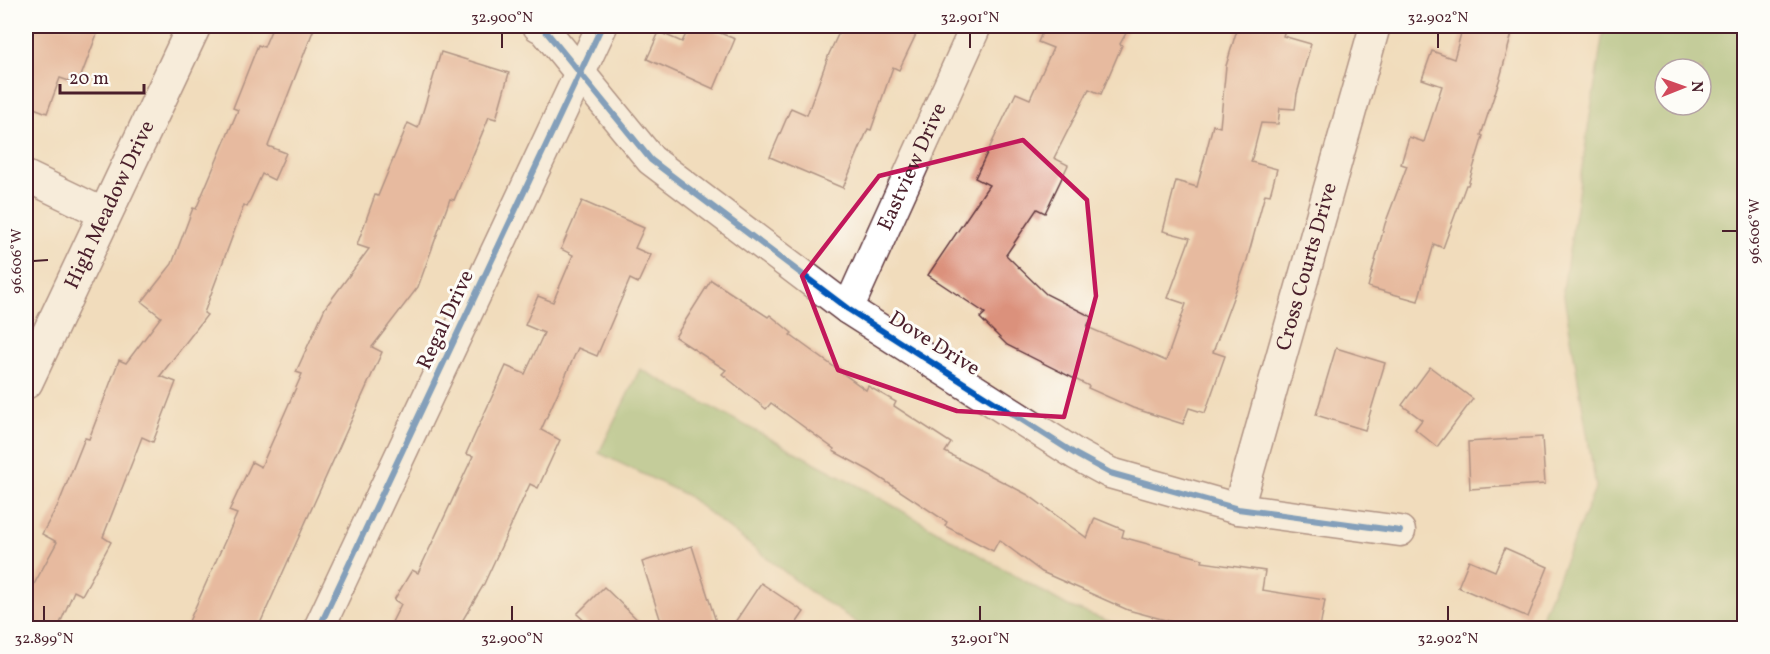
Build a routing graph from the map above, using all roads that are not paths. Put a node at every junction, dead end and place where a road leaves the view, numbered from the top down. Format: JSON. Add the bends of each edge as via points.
{"nodes":[{"id":1,"x":194,"y":26,"type":"edge"},
{"id":2,"x":538,"y":26,"type":"edge"},
{"id":3,"x":602,"y":26,"type":"edge"},
{"id":4,"x":976,"y":26,"type":"edge"},
{"id":5,"x":1375,"y":26,"type":"edge"},
{"id":6,"x":579,"y":73,"type":"junction"},
{"id":7,"x":26,"y":176,"type":"edge"},
{"id":8,"x":105,"y":214,"type":"junction"},
{"id":9,"x":848,"y":309,"type":"junction"},
{"id":10,"x":26,"y":382,"type":"edge"},
{"id":11,"x":1238,"y":509,"type":"junction"},
{"id":12,"x":1400,"y":531,"type":"dead end"},
{"id":13,"x":319,"y":628,"type":"edge"}],
"edges":[{"from":1,"to":8,"type":"street","name":"High Meadow Drive"},
{"from":2,"to":6,"type":"street","name":"Dove Drive"},
{"from":3,"to":6,"type":"street","name":"Regal Drive"},
{"from":4,"to":9,"type":"street","name":"Eastview Drive"},
{"from":5,"to":11,"type":"street","name":"Cross Courts Drive"},
{"from":6,"to":9,"type":"street","name":"Dove Drive","via":[[651,160]]},
{"from":6,"to":13,"type":"street","name":"Regal Drive"},
{"from":7,"to":8,"type":"street"},
{"from":8,"to":10,"type":"street","name":"High Meadow Drive"},
{"from":9,"to":11,"type":"street","name":"Dove Drive","via":[[1110,473]]},
{"from":11,"to":12,"type":"street","name":"Dove Drive"}]}
